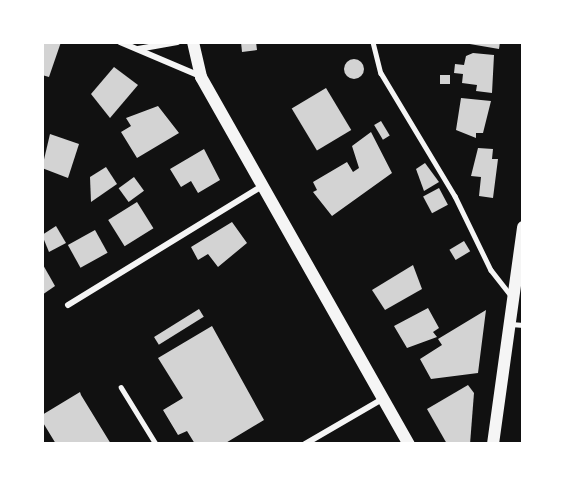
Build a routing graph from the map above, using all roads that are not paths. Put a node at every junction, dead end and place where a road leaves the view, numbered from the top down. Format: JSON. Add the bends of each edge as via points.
{"nodes":[{"id":1,"x":120,"y":42,"type":"edge"},
{"id":2,"x":177,"y":42,"type":"edge"},
{"id":3,"x":193,"y":42,"type":"edge"},
{"id":4,"x":373,"y":42,"type":"edge"},
{"id":5,"x":135,"y":49,"type":"junction"},
{"id":6,"x":201,"y":77,"type":"junction"},
{"id":7,"x":265,"y":185,"type":"junction"},
{"id":8,"x":523,"y":228,"type":"edge"},
{"id":9,"x":514,"y":300,"type":"junction"},
{"id":10,"x":68,"y":305,"type":"dead end"},
{"id":11,"x":517,"y":325,"type":"edge"},
{"id":12,"x":121,"y":387,"type":"dead end"},
{"id":13,"x":384,"y":398,"type":"junction"},
{"id":14,"x":156,"y":444,"type":"edge"},
{"id":15,"x":305,"y":444,"type":"edge"},
{"id":16,"x":409,"y":444,"type":"edge"},
{"id":17,"x":493,"y":444,"type":"edge"}],
"edges":[{"from":1,"to":5,"type":"street"},
{"from":2,"to":5,"type":"street"},
{"from":3,"to":6,"type":"main road"},
{"from":4,"to":9,"type":"lane","via":[[381,73],[455,196],[491,270]]},
{"from":5,"to":6,"type":"street"},
{"from":6,"to":7,"type":"main road"},
{"from":7,"to":10,"type":"street"},
{"from":7,"to":13,"type":"main road"},
{"from":8,"to":9,"type":"main road"},
{"from":9,"to":11,"type":"main road"},
{"from":11,"to":17,"type":"main road"},
{"from":12,"to":14,"type":"lane"},
{"from":13,"to":15,"type":"street"},
{"from":13,"to":16,"type":"main road"}]}
